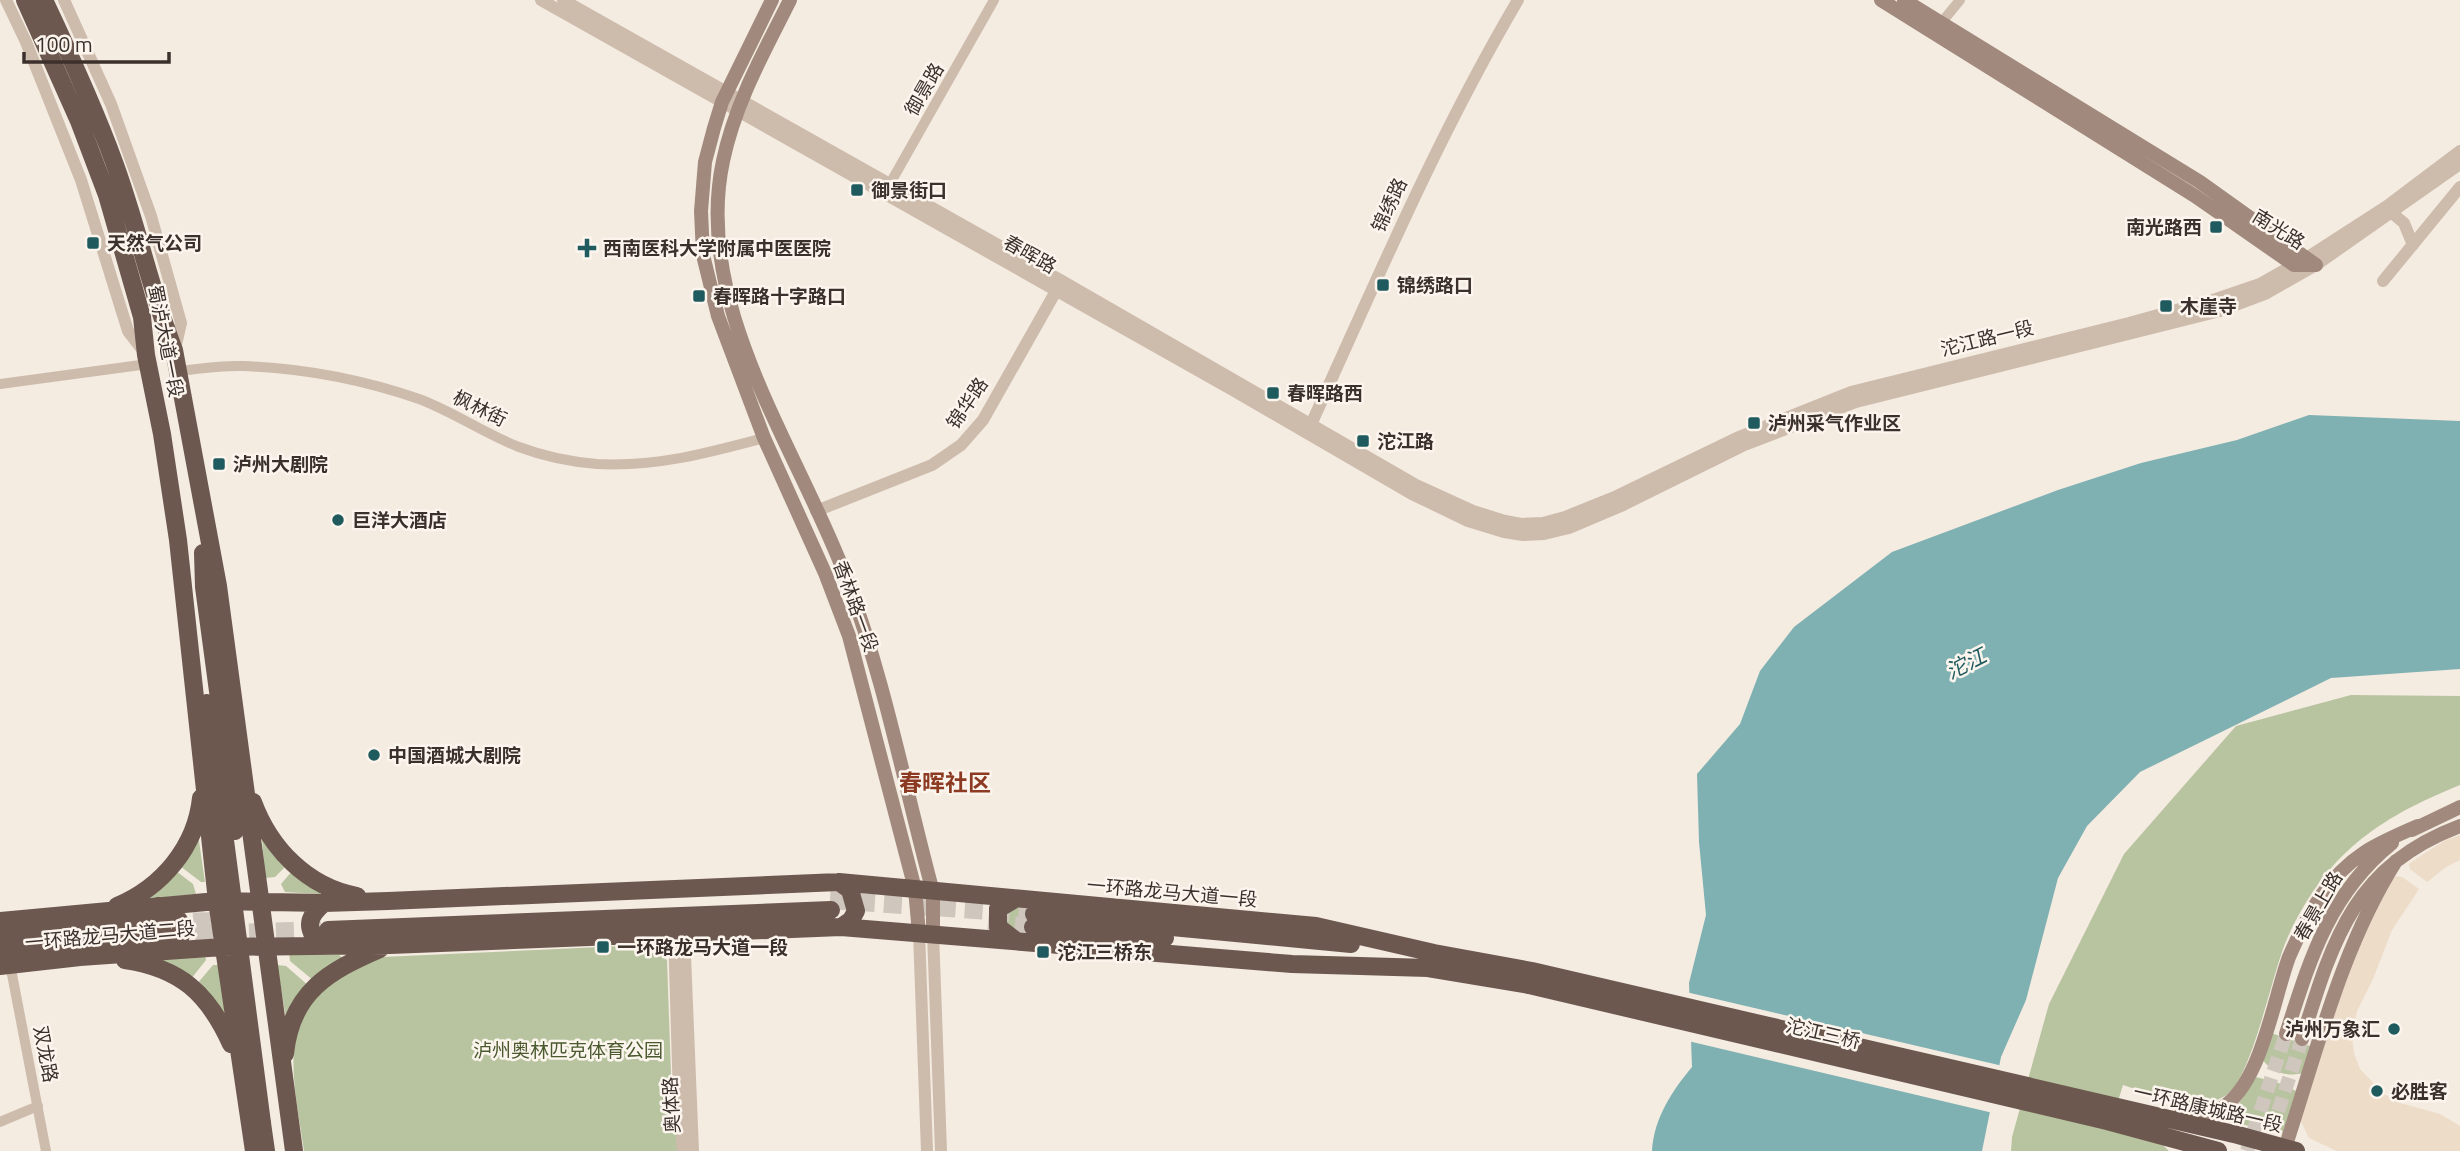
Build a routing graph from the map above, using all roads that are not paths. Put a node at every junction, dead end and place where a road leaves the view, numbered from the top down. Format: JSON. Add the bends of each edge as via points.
{"nodes":[{"id":1,"x":6,"y":0,"type":"edge"},
{"id":2,"x":25,"y":0,"type":"edge"},
{"id":3,"x":44,"y":0,"type":"edge"},
{"id":4,"x":64,"y":0,"type":"edge"},
{"id":5,"x":541,"y":0,"type":"edge"},
{"id":6,"x":563,"y":0,"type":"edge"},
{"id":7,"x":772,"y":0,"type":"edge"},
{"id":8,"x":790,"y":0,"type":"edge"},
{"id":9,"x":994,"y":0,"type":"edge"},
{"id":10,"x":1518,"y":0,"type":"edge"},
{"id":11,"x":1881,"y":0,"type":"edge"},
{"id":12,"x":1905,"y":0,"type":"edge"},
{"id":13,"x":1960,"y":0,"type":"edge"},
{"id":14,"x":1937,"y":28,"type":"junction"},
{"id":15,"x":724,"y":97,"type":"junction"},
{"id":16,"x":739,"y":105,"type":"junction"},
{"id":17,"x":2460,"y":151,"type":"edge"},
{"id":18,"x":2460,"y":164,"type":"edge"},
{"id":19,"x":2460,"y":187,"type":"edge"},
{"id":20,"x":886,"y":190,"type":"junction"},
{"id":21,"x":2392,"y":213,"type":"junction"},
{"id":22,"x":2413,"y":244,"type":"junction"},
{"id":23,"x":2312,"y":261,"type":"junction"},
{"id":24,"x":2294,"y":265,"type":"junction"},
{"id":25,"x":2383,"y":281,"type":"dead end"},
{"id":26,"x":1057,"y":284,"type":"junction"},
{"id":27,"x":174,"y":350,"type":"junction"},
{"id":28,"x":147,"y":360,"type":"junction"},
{"id":29,"x":179,"y":371,"type":"junction"},
{"id":30,"x":0,"y":384,"type":"edge"},
{"id":31,"x":1310,"y":428,"type":"junction"},
{"id":32,"x":764,"y":438,"type":"junction"},
{"id":33,"x":202,"y":498,"type":"junction"},
{"id":34,"x":815,"y":508,"type":"junction"},
{"id":35,"x":1504,"y":526,"type":"junction"},
{"id":36,"x":177,"y":540,"type":"junction"},
{"id":37,"x":214,"y":705,"type":"junction"},
{"id":38,"x":204,"y":774,"type":"junction"},
{"id":39,"x":243,"y":778,"type":"junction"},
{"id":40,"x":2460,"y":807,"type":"edge"},
{"id":41,"x":2418,"y":826,"type":"junction"},
{"id":42,"x":2460,"y":826,"type":"edge"},
{"id":43,"x":2396,"y":861,"type":"junction"},
{"id":44,"x":839,"y":882,"type":"junction"},
{"id":45,"x":924,"y":890,"type":"junction"},
{"id":46,"x":1015,"y":899,"type":"junction"},
{"id":47,"x":217,"y":901,"type":"junction"},
{"id":48,"x":261,"y":901,"type":"junction"},
{"id":49,"x":388,"y":901,"type":"junction"},
{"id":50,"x":830,"y":905,"type":"tunnel mouth"},
{"id":51,"x":106,"y":911,"type":"junction"},
{"id":52,"x":0,"y":921,"type":"edge"},
{"id":53,"x":1033,"y":921,"type":"tunnel mouth"},
{"id":54,"x":325,"y":925,"type":"junction"},
{"id":55,"x":841,"y":927,"type":"junction"},
{"id":56,"x":162,"y":928,"type":"junction"},
{"id":57,"x":679,"y":932,"type":"junction"},
{"id":58,"x":926,"y":933,"type":"junction"},
{"id":59,"x":0,"y":937,"type":"edge"},
{"id":60,"x":1015,"y":940,"type":"junction"},
{"id":61,"x":267,"y":945,"type":"junction"},
{"id":62,"x":390,"y":945,"type":"junction"},
{"id":63,"x":223,"y":947,"type":"junction"},
{"id":64,"x":80,"y":957,"type":"junction"},
{"id":65,"x":4,"y":960,"type":"edge"},
{"id":66,"x":1431,"y":961,"type":"junction"},
{"id":67,"x":1531,"y":978,"type":"joint"},
{"id":68,"x":2286,"y":1034,"type":"tunnel mouth"},
{"id":69,"x":2302,"y":1039,"type":"tunnel mouth"},
{"id":70,"x":283,"y":1078,"type":"junction"},
{"id":71,"x":244,"y":1087,"type":"junction"},
{"id":72,"x":38,"y":1106,"type":"junction"},
{"id":73,"x":2108,"y":1114,"type":"junction"},
{"id":74,"x":0,"y":1122,"type":"edge"},
{"id":75,"x":267,"y":1123,"type":"junction"},
{"id":76,"x":2291,"y":1149,"type":"edge"},
{"id":77,"x":46,"y":1151,"type":"edge"},
{"id":78,"x":254,"y":1151,"type":"edge"},
{"id":79,"x":266,"y":1151,"type":"edge"},
{"id":80,"x":277,"y":1151,"type":"edge"},
{"id":81,"x":294,"y":1151,"type":"edge"},
{"id":82,"x":683,"y":1151,"type":"edge"},
{"id":83,"x":693,"y":1151,"type":"edge"},
{"id":84,"x":926,"y":1151,"type":"edge"},
{"id":85,"x":941,"y":1151,"type":"edge"},
{"id":86,"x":2181,"y":1151,"type":"edge"},
{"id":87,"x":2218,"y":1151,"type":"edge"}],
"edges":[{"from":1,"to":28,"type":"street","via":[[81,180],[128,331]]},
{"from":2,"to":28,"type":"highway","name":"蜀泸大道一段","via":[[107,195],[140,307]]},
{"from":3,"to":27,"type":"highway","name":"蜀泸大道一段","via":[[114,161]]},
{"from":4,"to":27,"type":"street","via":[[111,104],[170,278],[181,323]]},
{"from":5,"to":15,"type":"street","name":"春晖路"},
{"from":6,"to":15,"type":"street","name":"春晖路"},
{"from":7,"to":15,"type":"main road","name":"香林路一段"},
{"from":8,"to":16,"type":"main road","name":"香林路一段"},
{"from":9,"to":20,"type":"street","name":"御景路"},
{"from":10,"to":31,"type":"street","name":"锦绣路","via":[[1416,192]]},
{"from":11,"to":14,"type":"main road","name":"南光路"},
{"from":12,"to":14,"type":"main road","name":"南光路"},
{"from":13,"to":14,"type":"street"},
{"from":14,"to":23,"type":"main road","name":"南光路","via":[[2200,182]]},
{"from":14,"to":24,"type":"main road","name":"南光路"},
{"from":15,"to":16,"type":"street","name":"春晖路"},
{"from":15,"to":32,"type":"main road","name":"香林路一段","via":[[705,162],[703,255],[718,316]]},
{"from":16,"to":20,"type":"street","name":"春晖路"},
{"from":16,"to":34,"type":"main road","name":"香林路一段","via":[[723,161],[717,207],[727,288],[755,373]]},
{"from":17,"to":23,"type":"street","name":"沱江路一段"},
{"from":18,"to":21,"type":"street","name":"沱江路一段"},
{"from":19,"to":22,"type":"street"},
{"from":20,"to":26,"type":"street","name":"春晖路"},
{"from":21,"to":22,"type":"street","via":[[2404,223]]},
{"from":21,"to":23,"type":"street","name":"沱江路一段"},
{"from":22,"to":25,"type":"street"},
{"from":23,"to":24,"type":"main road","name":"南光路"},
{"from":23,"to":35,"type":"street","name":"沱江路一段","via":[[2264,293],[2220,311],[1856,402],[1742,446],[1569,528],[1523,535]]},
{"from":24,"to":35,"type":"street","name":"沱江路一段","via":[[2260,284],[2216,299],[1852,393],[1739,437],[1565,517]]},
{"from":26,"to":31,"type":"street","name":"春晖路"},
{"from":26,"to":34,"type":"street","name":"锦华路","via":[[983,420],[961,445],[932,465]]},
{"from":27,"to":29,"type":"highway","name":"蜀泸大道一段"},
{"from":28,"to":30,"type":"street"},
{"from":28,"to":36,"type":"highway","name":"蜀泸大道一段"},
{"from":29,"to":32,"type":"street","name":"枫林街","via":[[240,366],[379,387],[454,414],[519,447],[595,464],[696,457]]},
{"from":29,"to":33,"type":"highway","name":"蜀泸大道一段"},
{"from":31,"to":35,"type":"street","name":"春晖路","via":[[1440,508],[1485,527]]},
{"from":32,"to":45,"type":"main road","name":"香林路一段","via":[[849,636]]},
{"from":33,"to":37,"type":"highway"},
{"from":33,"to":39,"type":"highway"},
{"from":34,"to":45,"type":"main road","name":"香林路一段","via":[[862,621]]},
{"from":36,"to":37,"type":"highway","via":[[194,598]]},
{"from":36,"to":38,"type":"highway"},
{"from":37,"to":75,"type":"highway","bridge":true},
{"from":38,"to":47,"type":"highway"},
{"from":38,"to":51,"type":"highway","via":[[199,815],[167,873],[129,901]]},
{"from":39,"to":48,"type":"highway"},
{"from":39,"to":49,"type":"highway","via":[[264,826],[300,871],[342,893]]},
{"from":40,"to":41,"type":"main road","name":"春景上路"},
{"from":41,"to":68,"type":"main road","name":"春景上路","via":[[2379,853],[2348,887],[2315,946]]},
{"from":41,"to":73,"type":"main road","via":[[2371,846],[2322,893],[2289,958],[2254,1067],[2230,1102],[2209,1114],[2193,1116]]},
{"from":42,"to":43,"type":"main road","name":"春景上路"},
{"from":43,"to":69,"type":"main road","name":"春景上路","via":[[2375,879],[2349,915],[2325,967]]},
{"from":43,"to":76,"type":"main road","via":[[2350,950]]},
{"from":44,"to":45,"type":"highway","name":"一环路龙马大道一段"},
{"from":44,"to":49,"type":"highway","name":"一环路龙马大道一段"},
{"from":44,"to":55,"type":"highway","via":[[850,890],[856,911]]},
{"from":45,"to":46,"type":"highway","name":"一环路龙马大道一段"},
{"from":45,"to":58,"type":"main road","name":"香林路一段"},
{"from":46,"to":60,"type":"highway","via":[[998,909],[997,919],[998,927]]},
{"from":46,"to":66,"type":"highway","name":"一环路龙马大道一段","via":[[1316,926]]},
{"from":47,"to":48,"type":"highway","name":"一环路龙马大道一段"},
{"from":47,"to":56,"type":"highway","name":"一环路龙马大道二段"},
{"from":47,"to":63,"type":"highway"},
{"from":48,"to":54,"type":"highway","name":"一环路龙马大道一段"},
{"from":48,"to":61,"type":"highway"},
{"from":49,"to":54,"type":"highway","name":"一环路龙马大道一段"},
{"from":50,"to":54,"type":"highway"},
{"from":51,"to":52,"type":"highway","name":"一环路龙马大道二段"},
{"from":51,"to":56,"type":"highway","name":"一环路龙马大道二段"},
{"from":53,"to":66,"type":"highway"},
{"from":54,"to":61,"type":"highway","name":"一环路龙马大道一段"},
{"from":54,"to":62,"type":"highway","name":"一环路龙马大道一段"},
{"from":55,"to":57,"type":"highway","name":"一环路龙马大道一段"},
{"from":55,"to":58,"type":"highway","name":"一环路龙马大道一段"},
{"from":56,"to":59,"type":"highway"},
{"from":56,"to":63,"type":"highway","name":"一环路龙马大道二段"},
{"from":56,"to":64,"type":"highway","name":"一环路龙马大道二段"},
{"from":56,"to":65,"type":"highway"},
{"from":57,"to":62,"type":"highway","name":"一环路龙马大道一段"},
{"from":57,"to":82,"type":"street","name":"奥体路"},
{"from":57,"to":83,"type":"street","name":"奥体路"},
{"from":58,"to":60,"type":"highway","name":"一环路龙马大道一段"},
{"from":58,"to":84,"type":"street","name":"香林路一段"},
{"from":58,"to":85,"type":"street","name":"香林路一段"},
{"from":60,"to":66,"type":"highway","name":"一环路龙马大道一段","via":[[1292,964]]},
{"from":61,"to":63,"type":"highway","name":"一环路龙马大道一段"},
{"from":61,"to":70,"type":"highway"},
{"from":62,"to":70,"type":"highway","via":[[333,971],[314,987],[290,1030]]},
{"from":63,"to":71,"type":"highway"},
{"from":64,"to":65,"type":"highway","name":"一环路龙马大道二段"},
{"from":64,"to":71,"type":"highway","via":[[149,964],[192,985],[222,1023]]},
{"from":65,"to":72,"type":"street","name":"双龙路"},
{"from":66,"to":67,"type":"highway","name":"一环路龙马大道一段"},
{"from":67,"to":73,"type":"highway","name":"沱江三桥"},
{"from":70,"to":81,"type":"highway"},
{"from":71,"to":78,"type":"highway"},
{"from":72,"to":74,"type":"street"},
{"from":72,"to":77,"type":"street","name":"双龙路"},
{"from":73,"to":76,"type":"highway","name":"一环路康城路一段"},
{"from":73,"to":86,"type":"main road"},
{"from":73,"to":87,"type":"highway","name":"一环路康城路一段"},
{"from":75,"to":79,"type":"highway"},
{"from":75,"to":80,"type":"highway"}]}
